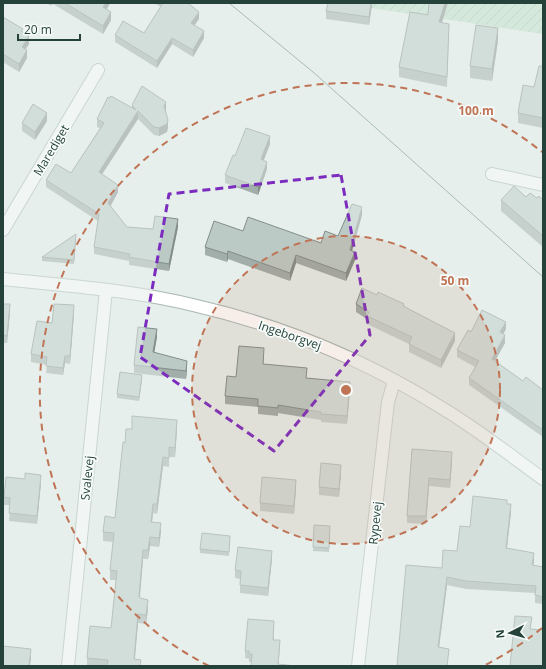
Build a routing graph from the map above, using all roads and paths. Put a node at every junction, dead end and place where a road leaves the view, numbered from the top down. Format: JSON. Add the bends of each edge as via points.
{"nodes":[{"id":1,"x":98,"y":70,"type":"dead end"},
{"id":2,"x":492,"y":174,"type":"dead end"},
{"id":3,"x":543,"y":185,"type":"edge"},
{"id":4,"x":3,"y":230,"type":"edge"},
{"id":5,"x":3,"y":279,"type":"edge"},
{"id":6,"x":106,"y":290,"type":"junction"},
{"id":7,"x":394,"y":381,"type":"junction"},
{"id":8,"x":543,"y":479,"type":"edge"},
{"id":9,"x":68,"y":666,"type":"edge"},
{"id":10,"x":358,"y":666,"type":"edge"}],
"edges":[{"from":1,"to":4,"type":"street","name":"Marediget"},
{"from":2,"to":3,"type":"street"},
{"from":5,"to":6,"type":"street","name":"Ingeborgvej"},
{"from":6,"to":7,"type":"street","name":"Ingeborgvej","via":[[196,306],[255,322],[325,347]]},
{"from":6,"to":9,"type":"street","name":"Svalevej"},
{"from":7,"to":8,"type":"street","name":"Ingeborgvej","via":[[443,408]]},
{"from":7,"to":10,"type":"street","name":"Rypevej","via":[[388,402]]}]}
